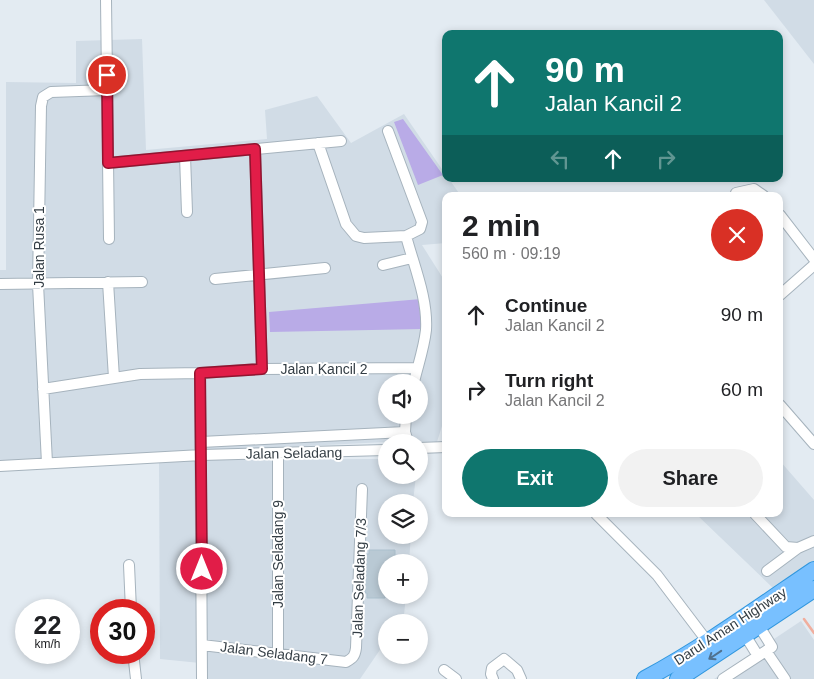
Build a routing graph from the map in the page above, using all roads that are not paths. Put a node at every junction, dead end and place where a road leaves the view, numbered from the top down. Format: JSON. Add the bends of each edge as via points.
{"nodes":[{"id":1,"x":106,"y":0,"type":"edge"},
{"id":2,"x":107,"y":90,"type":"junction"},
{"id":3,"x":388,"y":131,"type":"dead end"},
{"id":4,"x":341,"y":140,"type":"dead end"},
{"id":5,"x":318,"y":143,"type":"junction"},
{"id":6,"x":255,"y":149,"type":"junction"},
{"id":7,"x":185,"y":156,"type":"junction"},
{"id":8,"x":108,"y":163,"type":"junction"},
{"id":9,"x":740,"y":192,"type":"edge"},
{"id":10,"x":758,"y":192,"type":"edge"},
{"id":11,"x":187,"y":212,"type":"dead end"},
{"id":12,"x":783,"y":219,"type":"edge"},
{"id":13,"x":406,"y":236,"type":"junction"},
{"id":14,"x":110,"y":239,"type":"dead end"},
{"id":15,"x":412,"y":258,"type":"junction"},
{"id":16,"x":814,"y":258,"type":"edge"},
{"id":17,"x":383,"y":265,"type":"dead end"},
{"id":18,"x":814,"y":265,"type":"edge"},
{"id":19,"x":325,"y":268,"type":"dead end"},
{"id":20,"x":259,"y":274,"type":"junction"},
{"id":21,"x":215,"y":279,"type":"dead end"},
{"id":22,"x":108,"y":282,"type":"junction"},
{"id":23,"x":142,"y":282,"type":"dead end"},
{"id":24,"x":0,"y":284,"type":"edge"},
{"id":25,"x":38,"y":284,"type":"junction"},
{"id":26,"x":783,"y":293,"type":"edge"},
{"id":27,"x":417,"y":368,"type":"junction"},
{"id":28,"x":262,"y":369,"type":"junction"},
{"id":29,"x":200,"y":373,"type":"junction"},
{"id":30,"x":416,"y":374,"type":"edge"},
{"id":31,"x":114,"y":378,"type":"junction"},
{"id":32,"x":43,"y":389,"type":"junction"},
{"id":33,"x":783,"y":408,"type":"edge"},
{"id":34,"x":378,"y":438,"type":"edge"},
{"id":35,"x":201,"y":442,"type":"junction"},
{"id":36,"x":814,"y":444,"type":"edge"},
{"id":37,"x":442,"y":447,"type":"edge"},
{"id":38,"x":428,"y":448,"type":"edge"},
{"id":39,"x":378,"y":450,"type":"edge"},
{"id":40,"x":278,"y":454,"type":"junction"},
{"id":41,"x":202,"y":455,"type":"junction"},
{"id":42,"x":46,"y":463,"type":"junction"},
{"id":43,"x":0,"y":466,"type":"edge"},
{"id":44,"x":362,"y":489,"type":"dead end"},
{"id":45,"x":599,"y":517,"type":"edge"},
{"id":46,"x":758,"y":517,"type":"edge"},
{"id":47,"x":814,"y":541,"type":"edge"},
{"id":48,"x":798,"y":548,"type":"junction"},
{"id":49,"x":129,"y":564,"type":"dead end"},
{"id":50,"x":814,"y":570,"type":"edge"},
{"id":51,"x":767,"y":571,"type":"dead end"},
{"id":52,"x":814,"y":589,"type":"edge"},
{"id":53,"x":131,"y":599,"type":"edge"},
{"id":54,"x":758,"y":626,"type":"junction"},
{"id":55,"x":745,"y":635,"type":"junction"},
{"id":56,"x":707,"y":641,"type":"junction"},
{"id":57,"x":202,"y":645,"type":"junction"},
{"id":58,"x":766,"y":651,"type":"junction"},
{"id":59,"x":278,"y":653,"type":"junction"},
{"id":60,"x":346,"y":662,"type":"joint"},
{"id":61,"x":134,"y":664,"type":"edge"},
{"id":62,"x":444,"y":670,"type":"dead end"},
{"id":63,"x":136,"y":679,"type":"edge"},
{"id":64,"x":202,"y":679,"type":"edge"},
{"id":65,"x":456,"y":679,"type":"edge"},
{"id":66,"x":493,"y":679,"type":"edge"},
{"id":67,"x":521,"y":679,"type":"edge"},
{"id":68,"x":645,"y":679,"type":"edge"},
{"id":69,"x":678,"y":679,"type":"edge"},
{"id":70,"x":723,"y":679,"type":"edge"},
{"id":71,"x":785,"y":679,"type":"edge"}],
"edges":[{"from":1,"to":2,"type":"street"},
{"from":2,"to":8,"type":"street"},
{"from":2,"to":25,"type":"street","name":"Jalan Rusa 1","via":[[51,92],[42,97]]},
{"from":3,"to":13,"type":"street","via":[[422,222],[420,229]]},
{"from":4,"to":5,"type":"street"},
{"from":5,"to":6,"type":"street"},
{"from":5,"to":13,"type":"street","via":[[351,232],[364,238]]},
{"from":6,"to":7,"type":"street"},
{"from":6,"to":20,"type":"street"},
{"from":7,"to":8,"type":"street"},
{"from":7,"to":11,"type":"street"},
{"from":8,"to":14,"type":"street"},
{"from":9,"to":10,"type":"street","via":[[754,189]]},
{"from":12,"to":16,"type":"street"},
{"from":13,"to":15,"type":"street"},
{"from":15,"to":17,"type":"street"},
{"from":15,"to":27,"type":"street","via":[[426,321]]},
{"from":18,"to":26,"type":"street"},
{"from":19,"to":20,"type":"street"},
{"from":20,"to":21,"type":"street"},
{"from":20,"to":28,"type":"street"},
{"from":22,"to":23,"type":"street"},
{"from":22,"to":25,"type":"street"},
{"from":22,"to":31,"type":"street"},
{"from":24,"to":25,"type":"street"},
{"from":25,"to":32,"type":"street","name":"Jalan Rusa 1"},
{"from":27,"to":28,"type":"street","name":"Jalan Kancil 2"},
{"from":27,"to":30,"type":"street"},
{"from":28,"to":29,"type":"street","name":"Jalan Kancil 2"},
{"from":29,"to":31,"type":"street","name":"Jalan Kancil 2","via":[[161,372]]},
{"from":29,"to":35,"type":"street"},
{"from":31,"to":32,"type":"street","name":"Jalan Kancil 2"},
{"from":32,"to":42,"type":"street","name":"Jalan Rusa 1"},
{"from":33,"to":36,"type":"street"},
{"from":34,"to":35,"type":"street"},
{"from":35,"to":41,"type":"street"},
{"from":37,"to":38,"type":"street"},
{"from":39,"to":40,"type":"street","name":"Jalan Seladang"},
{"from":40,"to":41,"type":"street","name":"Jalan Seladang"},
{"from":40,"to":59,"type":"street","name":"Jalan Seladang 9"},
{"from":41,"to":42,"type":"street","name":"Jalan Seladang"},
{"from":41,"to":57,"type":"street"},
{"from":42,"to":43,"type":"street","name":"Jalan Seladang"},
{"from":44,"to":60,"type":"street","name":"Jalan Seladang 7/3","via":[[355,655]]},
{"from":45,"to":56,"type":"street","via":[[661,579]]},
{"from":46,"to":48,"type":"street","via":[[781,543]]},
{"from":47,"to":48,"type":"street"},
{"from":48,"to":51,"type":"street"},
{"from":49,"to":53,"type":"street"},
{"from":50,"to":56,"type":"highway","name":"Darul Aman Highway"},
{"from":52,"to":54,"type":"highway","name":"Darul Aman Highway"},
{"from":54,"to":55,"type":"highway","name":"Darul Aman Highway"},
{"from":54,"to":58,"type":"street"},
{"from":55,"to":58,"type":"street"},
{"from":55,"to":69,"type":"highway","name":"Darul Aman Highway","one_way":true},
{"from":56,"to":68,"type":"highway","name":"Darul Aman Highway"},
{"from":57,"to":59,"type":"street","name":"Jalan Seladang 7"},
{"from":57,"to":64,"type":"street"},
{"from":58,"to":70,"type":"street"},
{"from":58,"to":71,"type":"street"},
{"from":59,"to":60,"type":"street","name":"Jalan Seladang 7"},
{"from":61,"to":63,"type":"street"},
{"from":62,"to":65,"type":"street"},
{"from":66,"to":67,"type":"street","via":[[492,668],[504,659],[517,670]]}]}
